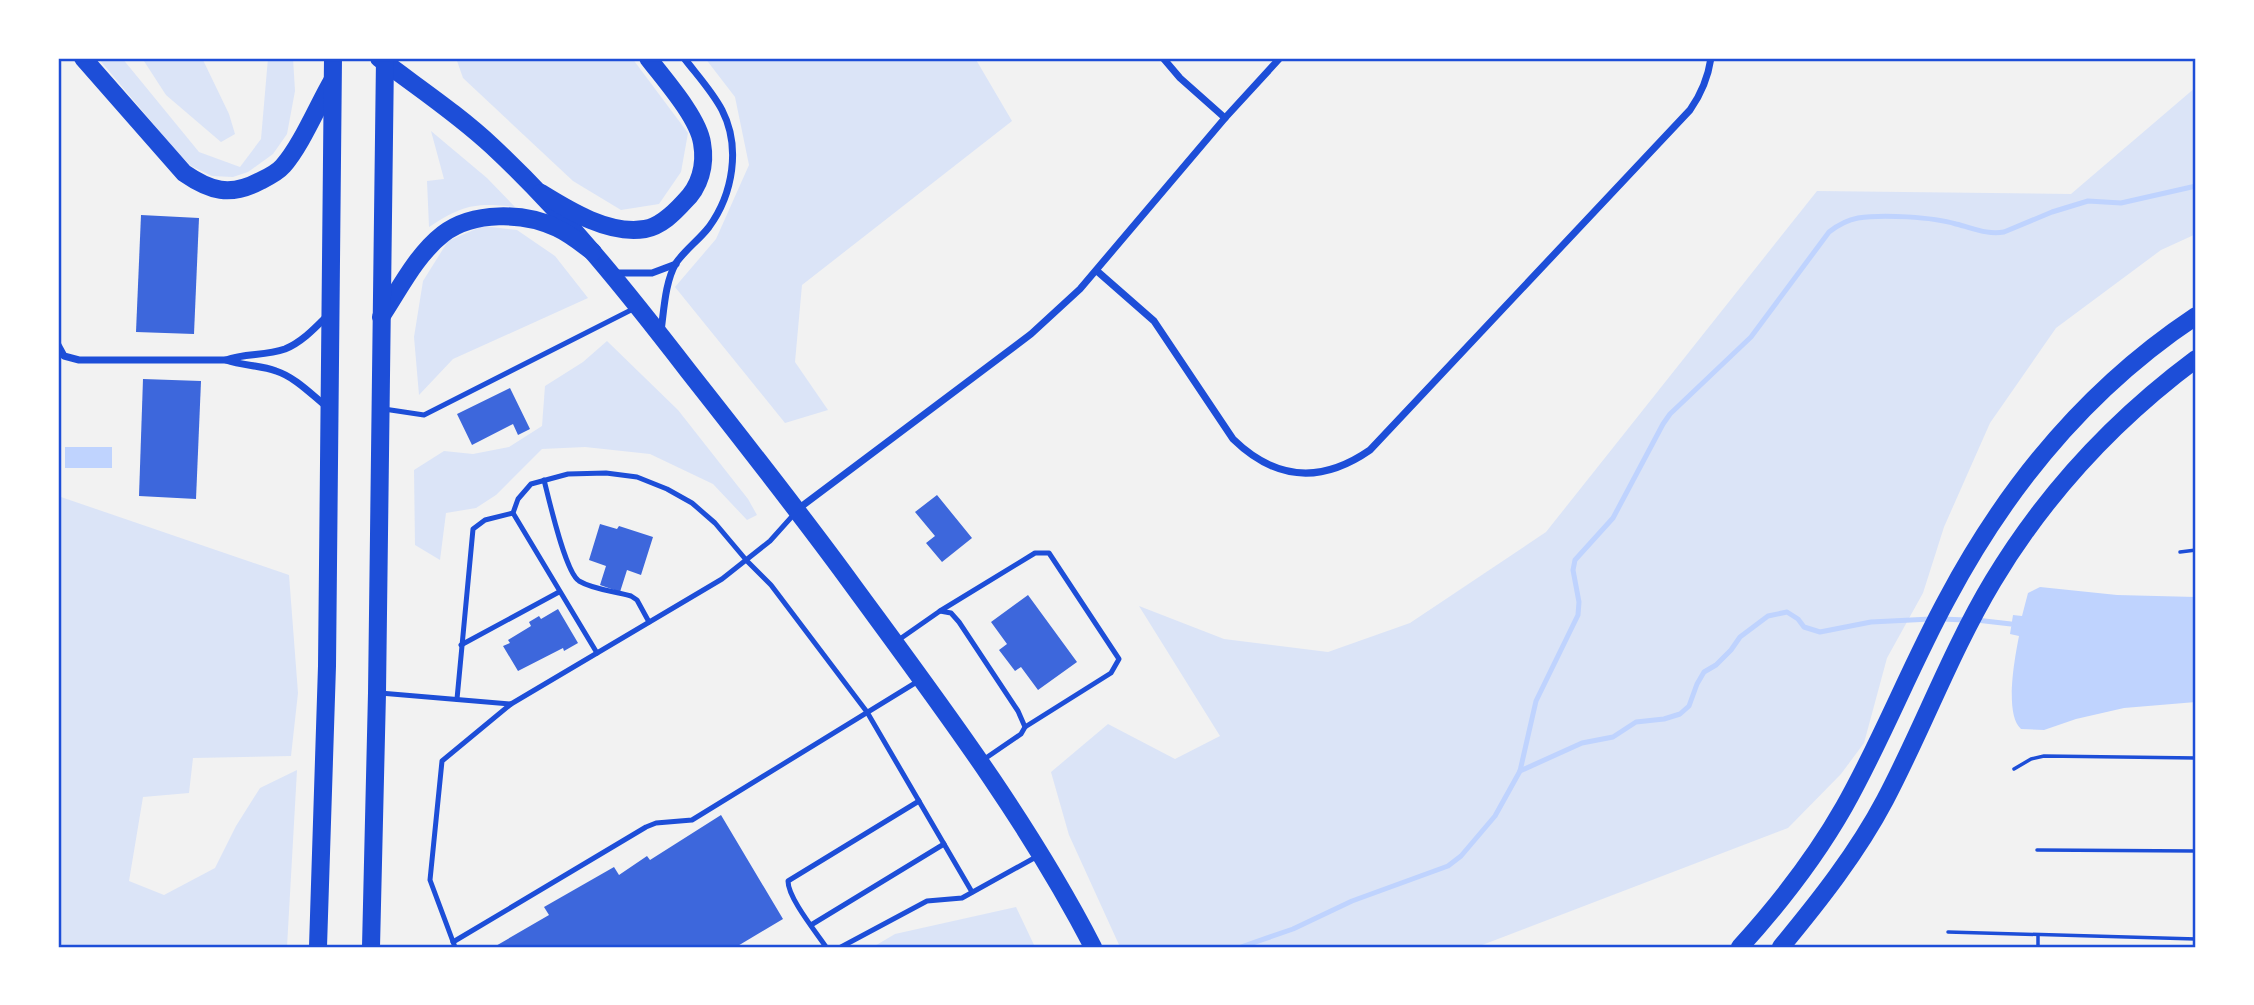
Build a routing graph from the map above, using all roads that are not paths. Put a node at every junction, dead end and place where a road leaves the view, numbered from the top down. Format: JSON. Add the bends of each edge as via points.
{"nodes":[{"id":1,"x":83,"y":58,"type":"edge"},
{"id":2,"x":333,"y":58,"type":"edge"},
{"id":3,"x":648,"y":58,"type":"edge"},
{"id":4,"x":684,"y":58,"type":"edge"},
{"id":5,"x":1163,"y":58,"type":"edge"},
{"id":6,"x":1280,"y":58,"type":"edge"},
{"id":7,"x":1711,"y":58,"type":"edge"},
{"id":8,"x":383,"y":59,"type":"edge"},
{"id":9,"x":334,"y":78,"type":"junction"},
{"id":10,"x":1225,"y":118,"type":"junction"},
{"id":11,"x":541,"y":193,"type":"junction"},
{"id":12,"x":593,"y":252,"type":"junction"},
{"id":13,"x":676,"y":264,"type":"junction"},
{"id":14,"x":1097,"y":271,"type":"junction"},
{"id":15,"x":610,"y":273,"type":"junction"},
{"id":16,"x":638,"y":306,"type":"junction"},
{"id":17,"x":331,"y":312,"type":"junction"},
{"id":18,"x":2196,"y":316,"type":"edge"},
{"id":19,"x":381,"y":317,"type":"junction"},
{"id":20,"x":660,"y":335,"type":"junction"},
{"id":21,"x":58,"y":345,"type":"edge"},
{"id":22,"x":2196,"y":359,"type":"edge"},
{"id":23,"x":226,"y":360,"type":"junction"},
{"id":24,"x":330,"y":409,"type":"junction"},
{"id":25,"x":380,"y":409,"type":"junction"},
{"id":26,"x":544,"y":480,"type":"junction"},
{"id":27,"x":797,"y":510,"type":"junction"},
{"id":28,"x":513,"y":513,"type":"junction"},
{"id":29,"x":747,"y":561,"type":"junction"},
{"id":30,"x":559,"y":592,"type":"junction"},
{"id":31,"x":940,"y":611,"type":"junction"},
{"id":32,"x":649,"y":622,"type":"junction"},
{"id":33,"x":895,"y":642,"type":"junction"},
{"id":34,"x":461,"y":645,"type":"junction"},
{"id":35,"x":597,"y":653,"type":"junction"},
{"id":36,"x":922,"y":679,"type":"junction"},
{"id":37,"x":377,"y":693,"type":"junction"},
{"id":38,"x":457,"y":699,"type":"junction"},
{"id":39,"x":511,"y":704,"type":"junction"},
{"id":40,"x":867,"y":712,"type":"junction"},
{"id":41,"x":1024,"y":727,"type":"junction"},
{"id":42,"x":980,"y":761,"type":"junction"},
{"id":43,"x":919,"y":801,"type":"junction"},
{"id":44,"x":944,"y":844,"type":"junction"},
{"id":45,"x":1040,"y":854,"type":"junction"},
{"id":46,"x":972,"y":892,"type":"junction"},
{"id":47,"x":811,"y":925,"type":"junction"},
{"id":48,"x":454,"y":945,"type":"edge"},
{"id":49,"x":318,"y":947,"type":"edge"},
{"id":50,"x":371,"y":947,"type":"edge"},
{"id":51,"x":826,"y":947,"type":"edge"},
{"id":52,"x":841,"y":947,"type":"edge"},
{"id":53,"x":1093,"y":947,"type":"edge"},
{"id":54,"x":1740,"y":947,"type":"edge"},
{"id":55,"x":1781,"y":947,"type":"edge"}],
"edges":[{"from":1,"to":9,"type":"main road","via":[[184,173],[203,186],[220,190],[253,185],[281,168]]},
{"from":2,"to":9,"type":"main road"},
{"from":3,"to":11,"type":"main road","via":[[688,111],[702,142],[702,175],[691,196],[670,217],[646,229],[615,227],[581,217]]},
{"from":4,"to":13,"type":"street","via":[[722,109],[732,138],[733,166],[722,204],[709,227]]},
{"from":5,"to":10,"type":"street"},
{"from":6,"to":10,"type":"street"},
{"from":7,"to":14,"type":"street","via":[[1705,85],[1690,110],[1370,450],[1335,469],[1281,470],[1248,454],[1233,439],[1154,321]]},
{"from":8,"to":11,"type":"main road","via":[[491,145]]},
{"from":8,"to":19,"type":"main road"},
{"from":9,"to":17,"type":"main road"},
{"from":10,"to":14,"type":"street"},
{"from":11,"to":12,"type":"main road"},
{"from":12,"to":15,"type":"main road"},
{"from":12,"to":19,"type":"main road","via":[[557,228],[524,217],[471,221],[430,246]]},
{"from":13,"to":15,"type":"street","via":[[652,273]]},
{"from":13,"to":20,"type":"street"},
{"from":14,"to":27,"type":"street","via":[[1031,334]]},
{"from":15,"to":16,"type":"main road"},
{"from":16,"to":20,"type":"main road"},
{"from":16,"to":25,"type":"lane","via":[[424,415]]},
{"from":17,"to":23,"type":"street","via":[[302,340],[285,349]]},
{"from":17,"to":24,"type":"main road"},
{"from":18,"to":54,"type":"main road","via":[[2106,386],[2062,431],[2002,509],[1947,599],[1831,828],[1794,883]]},
{"from":19,"to":25,"type":"main road"},
{"from":20,"to":27,"type":"main road"},
{"from":21,"to":23,"type":"street","via":[[64,356],[79,360]]},
{"from":22,"to":55,"type":"main road","via":[[2090,452],[2028,528],[1982,601],[1873,821]]},
{"from":23,"to":24,"type":"street","via":[[280,372]]},
{"from":24,"to":49,"type":"main road"},
{"from":25,"to":37,"type":"main road"},
{"from":26,"to":28,"type":"lane","via":[[523,491]]},
{"from":26,"to":29,"type":"lane","via":[[606,473],[636,477],[667,489],[715,523]]},
{"from":26,"to":32,"type":"lane","via":[[575,578],[631,596]]},
{"from":27,"to":29,"type":"lane"},
{"from":27,"to":33,"type":"main road"},
{"from":28,"to":30,"type":"lane"},
{"from":28,"to":34,"type":"lane","via":[[485,520],[472,529]]},
{"from":29,"to":32,"type":"lane"},
{"from":29,"to":40,"type":"lane","via":[[771,585]]},
{"from":30,"to":34,"type":"lane"},
{"from":30,"to":35,"type":"lane"},
{"from":31,"to":33,"type":"lane"},
{"from":31,"to":41,"type":"lane","via":[[951,613],[959,622]]},
{"from":31,"to":41,"type":"lane","via":[[1035,553],[1049,553],[1119,659],[1111,673]]},
{"from":32,"to":35,"type":"lane"},
{"from":33,"to":36,"type":"main road"},
{"from":34,"to":38,"type":"lane"},
{"from":35,"to":39,"type":"lane"},
{"from":36,"to":40,"type":"lane"},
{"from":36,"to":42,"type":"main road"},
{"from":37,"to":38,"type":"lane"},
{"from":37,"to":50,"type":"main road"},
{"from":38,"to":39,"type":"lane"},
{"from":39,"to":48,"type":"lane","via":[[442,761],[430,880]]},
{"from":40,"to":43,"type":"lane"},
{"from":40,"to":48,"type":"lane","via":[[692,820],[646,827]]},
{"from":41,"to":42,"type":"lane"},
{"from":42,"to":45,"type":"main road"},
{"from":43,"to":44,"type":"lane"},
{"from":43,"to":47,"type":"lane","via":[[789,881],[788,887]]},
{"from":44,"to":46,"type":"lane"},
{"from":44,"to":47,"type":"lane"},
{"from":45,"to":46,"type":"lane"},
{"from":45,"to":53,"type":"main road"},
{"from":46,"to":52,"type":"lane","via":[[962,898],[927,901]]},
{"from":47,"to":51,"type":"lane"}]}
